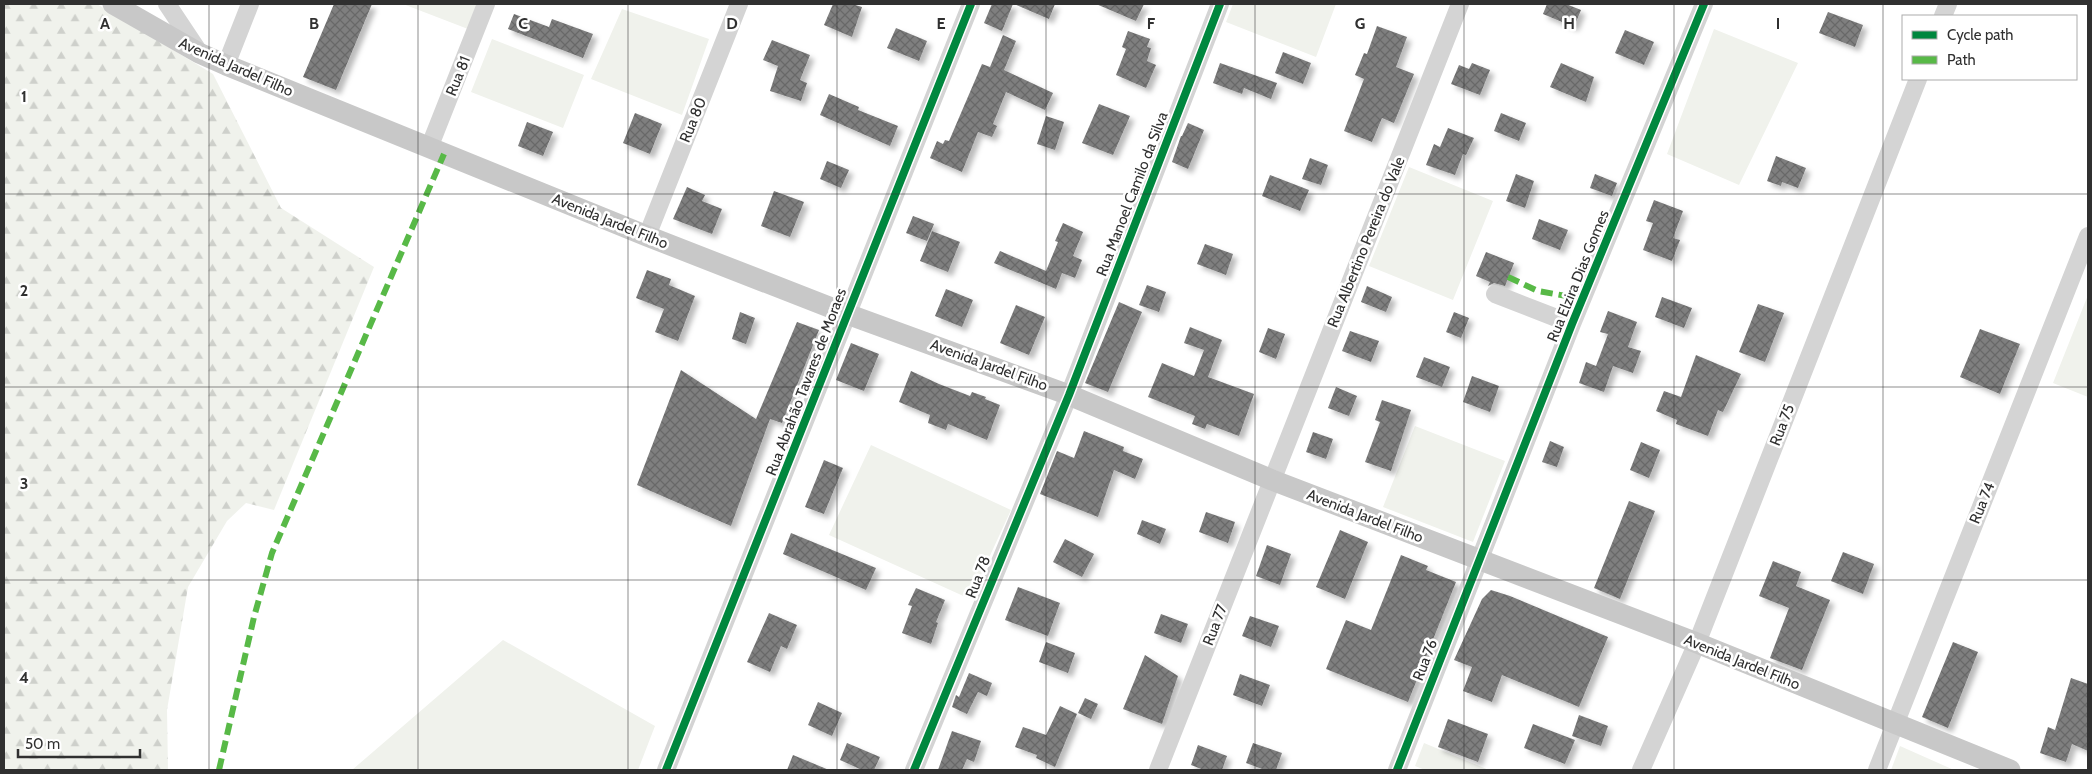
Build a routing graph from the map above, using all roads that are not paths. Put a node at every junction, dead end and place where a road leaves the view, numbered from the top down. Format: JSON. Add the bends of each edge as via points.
{"nodes":[{"id":1,"x":113,"y":4,"type":"edge"},
{"id":2,"x":168,"y":4,"type":"edge"},
{"id":3,"x":250,"y":4,"type":"edge"},
{"id":4,"x":486,"y":4,"type":"edge"},
{"id":5,"x":739,"y":4,"type":"edge"},
{"id":6,"x":971,"y":4,"type":"edge"},
{"id":7,"x":1220,"y":4,"type":"edge"},
{"id":8,"x":1460,"y":4,"type":"edge"},
{"id":9,"x":1704,"y":4,"type":"edge"},
{"id":10,"x":199,"y":53,"type":"junction"},
{"id":11,"x":226,"y":65,"type":"junction"},
{"id":12,"x":1918,"y":80,"type":"edge"},
{"id":13,"x":429,"y":148,"type":"junction"},
{"id":14,"x":647,"y":236,"type":"junction"},
{"id":15,"x":2088,"y":236,"type":"edge"},
{"id":16,"x":1495,"y":294,"type":"dead end"},
{"id":17,"x":847,"y":314,"type":"junction"},
{"id":18,"x":1572,"y":324,"type":"junction"},
{"id":19,"x":1069,"y":395,"type":"junction"},
{"id":20,"x":1272,"y":480,"type":"junction"},
{"id":21,"x":1479,"y":560,"type":"junction"},
{"id":22,"x":1697,"y":643,"type":"junction"},
{"id":23,"x":1895,"y":725,"type":"junction"},
{"id":24,"x":666,"y":770,"type":"edge"},
{"id":25,"x":914,"y":770,"type":"edge"},
{"id":26,"x":1158,"y":770,"type":"edge"},
{"id":27,"x":1397,"y":770,"type":"edge"},
{"id":28,"x":1641,"y":770,"type":"edge"},
{"id":29,"x":1877,"y":770,"type":"edge"},
{"id":30,"x":2010,"y":770,"type":"edge"}],
"edges":[{"from":1,"to":10,"type":"main road","name":"Avenida Jardel Filho"},
{"from":2,"to":10,"type":"street"},
{"from":3,"to":11,"type":"street"},
{"from":4,"to":13,"type":"street","name":"Rua 81"},
{"from":5,"to":14,"type":"street","name":"Rua 80"},
{"from":6,"to":17,"type":"street","name":"Rua Abrahão Tavares de Moraes"},
{"from":7,"to":19,"type":"street","name":"Rua Manoel Camilo da Silva"},
{"from":8,"to":20,"type":"street","name":"Rua Albertino Pereira do Vale"},
{"from":9,"to":18,"type":"street","name":"Rua Elzira Dias Gomes"},
{"from":10,"to":11,"type":"main road","name":"Avenida Jardel Filho"},
{"from":11,"to":13,"type":"main road","name":"Avenida Jardel Filho"},
{"from":12,"to":22,"type":"street","name":"Rua 75"},
{"from":13,"to":14,"type":"main road","name":"Avenida Jardel Filho"},
{"from":14,"to":17,"type":"main road","name":"Avenida Jardel Filho"},
{"from":15,"to":23,"type":"street","name":"Rua 74"},
{"from":16,"to":18,"type":"street"},
{"from":17,"to":19,"type":"main road","name":"Avenida Jardel Filho"},
{"from":17,"to":24,"type":"street","name":"Rua Abrahão Tavares de Moraes"},
{"from":18,"to":21,"type":"street","name":"Rua Elzira Dias Gomes"},
{"from":19,"to":20,"type":"main road","name":"Avenida Jardel Filho"},
{"from":19,"to":25,"type":"street","name":"Rua 78"},
{"from":20,"to":21,"type":"main road","name":"Avenida Jardel Filho"},
{"from":20,"to":26,"type":"street","name":"Rua 77"},
{"from":21,"to":22,"type":"main road","name":"Avenida Jardel Filho"},
{"from":21,"to":27,"type":"street","name":"Rua 76"},
{"from":22,"to":23,"type":"main road","name":"Avenida Jardel Filho"},
{"from":22,"to":28,"type":"street","name":"Rua 75"},
{"from":23,"to":29,"type":"street","name":"Rua 74"},
{"from":23,"to":30,"type":"main road","name":"Avenida Jardel Filho"}]}
